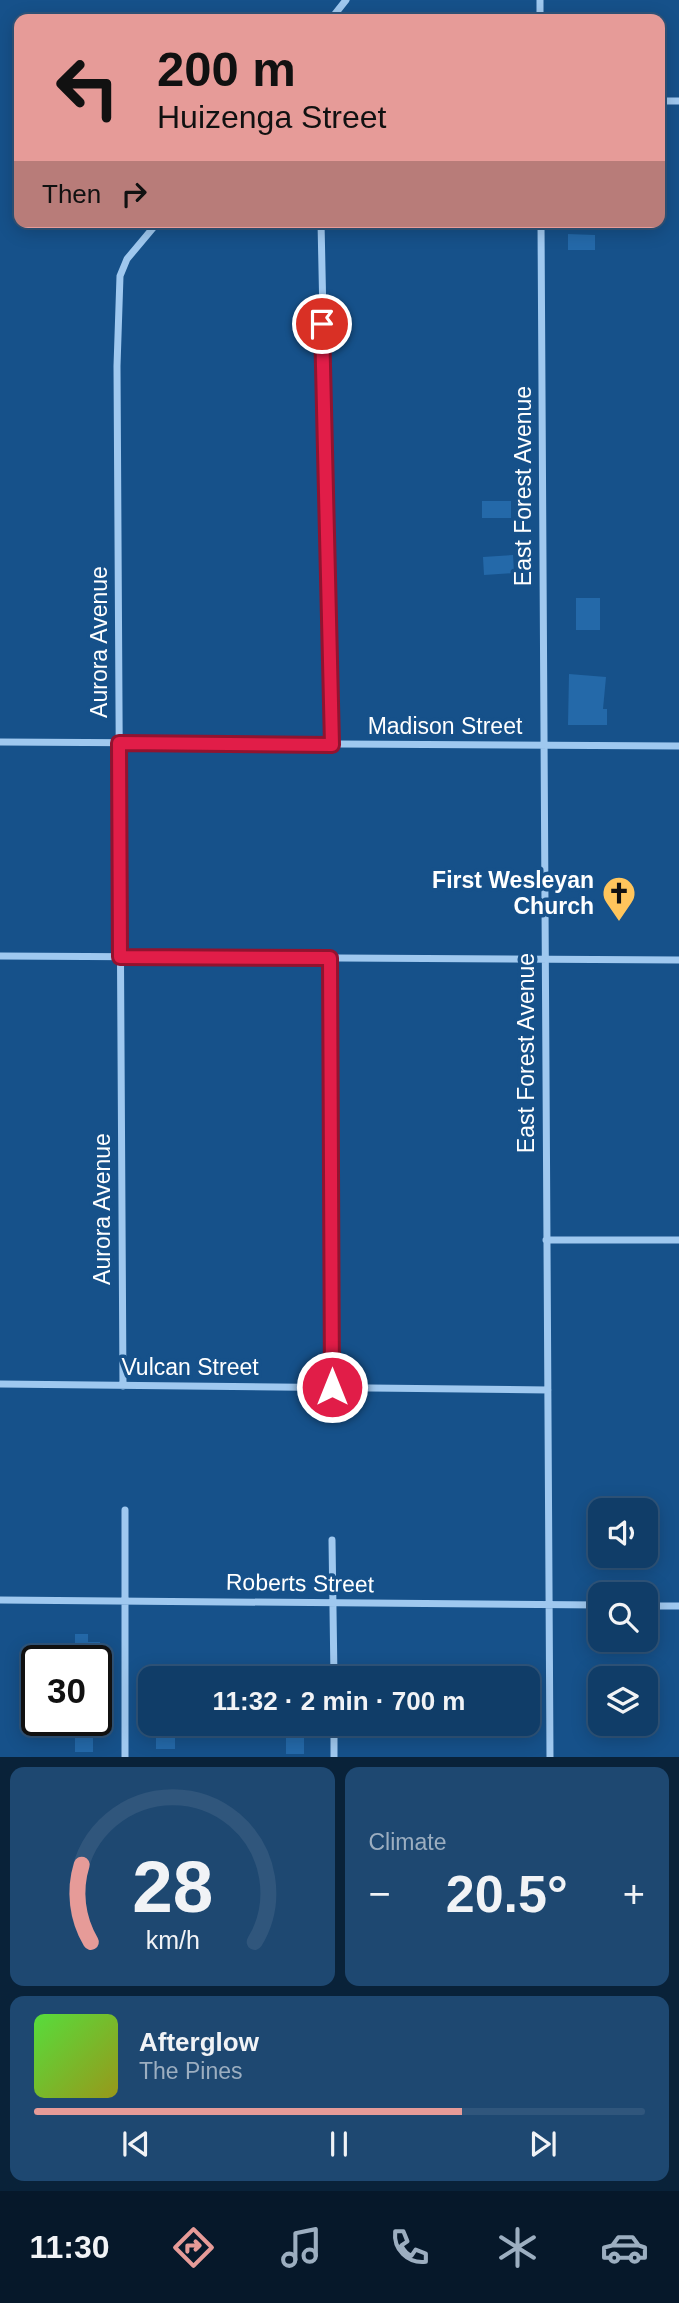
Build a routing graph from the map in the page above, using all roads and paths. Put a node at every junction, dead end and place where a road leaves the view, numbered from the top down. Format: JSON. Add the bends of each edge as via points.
{"nodes":[{"id":1,"x":346,"y":0,"type":"edge"},
{"id":2,"x":335,"y":14,"type":"edge"},
{"id":3,"x":153,"y":228,"type":"edge"},
{"id":4,"x":321,"y":228,"type":"edge"},
{"id":5,"x":541,"y":228,"type":"edge"},
{"id":6,"x":0,"y":742,"type":"edge"},
{"id":7,"x":119,"y":743,"type":"junction"},
{"id":8,"x":332,"y":745,"type":"junction"},
{"id":9,"x":544,"y":746,"type":"junction"},
{"id":10,"x":679,"y":747,"type":"edge"},
{"id":11,"x":0,"y":956,"type":"edge"},
{"id":12,"x":120,"y":957,"type":"junction"},
{"id":13,"x":330,"y":958,"type":"junction"},
{"id":14,"x":545,"y":960,"type":"junction"},
{"id":15,"x":679,"y":960,"type":"edge"},
{"id":16,"x":546,"y":1240,"type":"junction"},
{"id":17,"x":679,"y":1240,"type":"edge"},
{"id":18,"x":0,"y":1384,"type":"edge"},
{"id":19,"x":123,"y":1386,"type":"junction"},
{"id":20,"x":332,"y":1387,"type":"junction"},
{"id":21,"x":548,"y":1390,"type":"junction"},
{"id":22,"x":124,"y":1510,"type":"dead end"},
{"id":23,"x":332,"y":1540,"type":"dead end"},
{"id":24,"x":0,"y":1600,"type":"edge"},
{"id":25,"x":124,"y":1601,"type":"junction"},
{"id":26,"x":333,"y":1603,"type":"junction"},
{"id":27,"x":548,"y":1605,"type":"junction"},
{"id":28,"x":588,"y":1605,"type":"edge"},
{"id":29,"x":658,"y":1606,"type":"edge"},
{"id":30,"x":679,"y":1606,"type":"edge"},
{"id":31,"x":334,"y":1666,"type":"edge"},
{"id":32,"x":334,"y":1736,"type":"edge"},
{"id":33,"x":125,"y":1757,"type":"edge"},
{"id":34,"x":334,"y":1757,"type":"edge"},
{"id":35,"x":550,"y":1757,"type":"edge"}],
"edges":[{"from":1,"to":2,"type":"street"},
{"from":3,"to":7,"type":"street","name":"Aurora Avenue","via":[[127,259],[120,276]]},
{"from":4,"to":8,"type":"street"},
{"from":5,"to":9,"type":"street","name":"East Forest Avenue"},
{"from":6,"to":7,"type":"street","name":"Madison Street"},
{"from":7,"to":8,"type":"street","name":"Madison Street"},
{"from":7,"to":12,"type":"street","name":"Aurora Avenue"},
{"from":8,"to":9,"type":"street","name":"Madison Street"},
{"from":9,"to":10,"type":"street","name":"Madison Street"},
{"from":9,"to":14,"type":"street","name":"East Forest Avenue"},
{"from":11,"to":12,"type":"street"},
{"from":12,"to":13,"type":"street"},
{"from":12,"to":19,"type":"street","name":"Aurora Avenue"},
{"from":13,"to":14,"type":"street"},
{"from":13,"to":20,"type":"street"},
{"from":14,"to":15,"type":"street"},
{"from":14,"to":16,"type":"street","name":"East Forest Avenue"},
{"from":16,"to":17,"type":"street"},
{"from":16,"to":21,"type":"street","name":"East Forest Avenue"},
{"from":18,"to":19,"type":"street","name":"Vulcan Street"},
{"from":19,"to":20,"type":"street","name":"Vulcan Street"},
{"from":20,"to":21,"type":"street","name":"Vulcan Street"},
{"from":21,"to":27,"type":"street","name":"East Forest Avenue"},
{"from":22,"to":25,"type":"street"},
{"from":23,"to":26,"type":"street"},
{"from":24,"to":25,"type":"street","name":"Roberts Street"},
{"from":25,"to":26,"type":"street","name":"Roberts Street"},
{"from":25,"to":33,"type":"street"},
{"from":26,"to":27,"type":"street","name":"Roberts Street"},
{"from":26,"to":31,"type":"street"},
{"from":27,"to":28,"type":"street","name":"Roberts Street"},
{"from":27,"to":35,"type":"street","name":"East Forest Avenue"},
{"from":29,"to":30,"type":"street"},
{"from":32,"to":34,"type":"street"}]}
